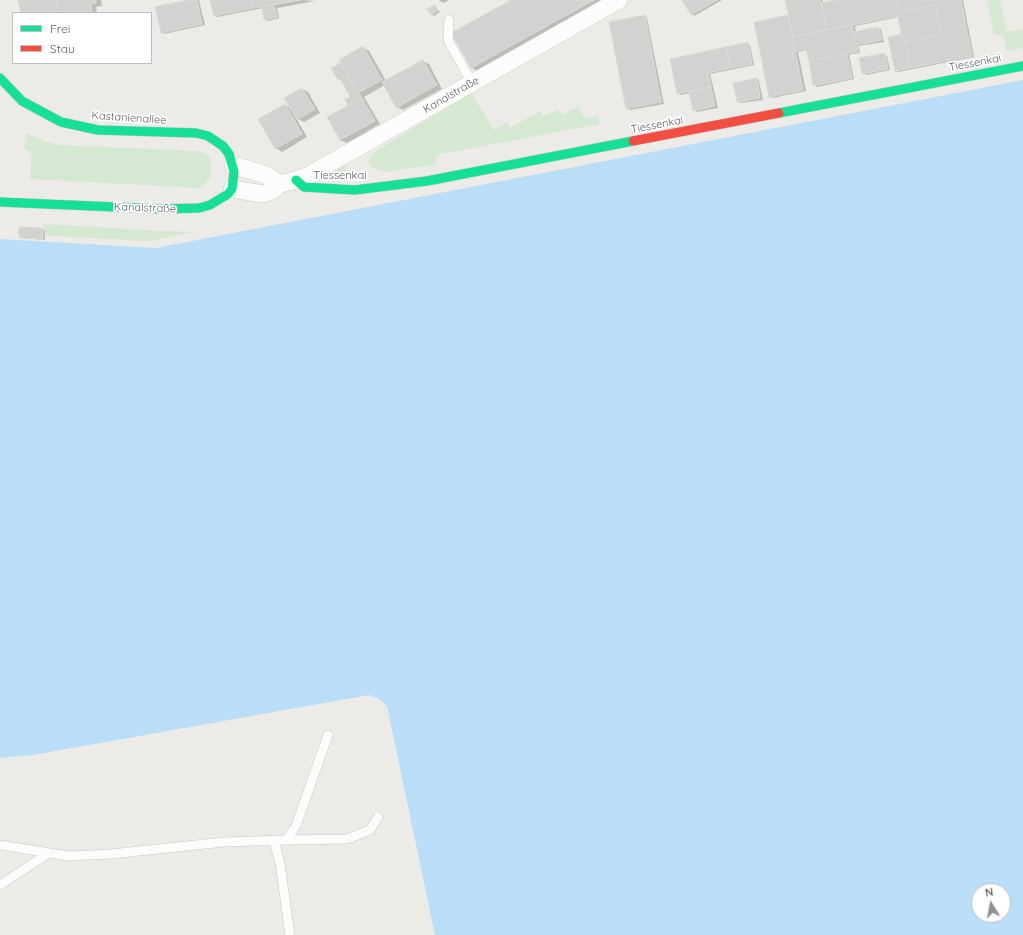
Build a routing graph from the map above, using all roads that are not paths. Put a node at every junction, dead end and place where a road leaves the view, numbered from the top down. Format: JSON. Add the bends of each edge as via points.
{"nodes":[{"id":1,"x":619,"y":0,"type":"edge"},
{"id":2,"x":449,"y":20,"type":"dead end"},
{"id":3,"x":1023,"y":66,"type":"edge"},
{"id":4,"x":0,"y":78,"type":"edge"},
{"id":5,"x":472,"y":83,"type":"junction"},
{"id":6,"x":233,"y":165,"type":"junction"},
{"id":7,"x":296,"y":180,"type":"junction"},
{"id":8,"x":280,"y":184,"type":"junction"},
{"id":9,"x":232,"y":189,"type":"junction"},
{"id":10,"x":0,"y":202,"type":"edge"},
{"id":11,"x":328,"y":735,"type":"dead end"},
{"id":12,"x":378,"y":817,"type":"dead end"},
{"id":13,"x":286,"y":840,"type":"junction"},
{"id":14,"x":274,"y":841,"type":"junction"},
{"id":15,"x":0,"y":846,"type":"edge"},
{"id":16,"x":49,"y":853,"type":"junction"},
{"id":17,"x":0,"y":885,"type":"edge"},
{"id":18,"x":290,"y":935,"type":"edge"}],
"edges":[{"from":1,"to":5,"type":"street","name":"Kanalstraße"},
{"from":2,"to":5,"type":"lane","via":[[448,40]]},
{"from":3,"to":7,"type":"street","name":"Tiessenkai","via":[[427,181],[355,190],[304,187]]},
{"from":4,"to":6,"type":"street","name":"Kastanienallee","via":[[22,101],[61,122],[98,130],[196,133],[208,136],[223,146]]},
{"from":5,"to":7,"type":"street","name":"Kanalstraße"},
{"from":6,"to":8,"type":"street","via":[[266,175]]},
{"from":6,"to":9,"type":"street","name":"Kastanienallee"},
{"from":7,"to":8,"type":"street","name":"Kanalstraße"},
{"from":8,"to":9,"type":"street","name":"Kanalstraße","via":[[263,194]]},
{"from":9,"to":10,"type":"street","name":"Kanalstraße","via":[[222,200],[210,205],[185,209]]},
{"from":11,"to":13,"type":"lane","via":[[296,826]]},
{"from":12,"to":13,"type":"lane","via":[[370,830],[347,838]]},
{"from":13,"to":14,"type":"lane"},
{"from":14,"to":16,"type":"lane","via":[[224,842],[68,856]]},
{"from":14,"to":18,"type":"lane","via":[[280,863]]},
{"from":15,"to":16,"type":"lane"},
{"from":16,"to":17,"type":"lane"}]}
